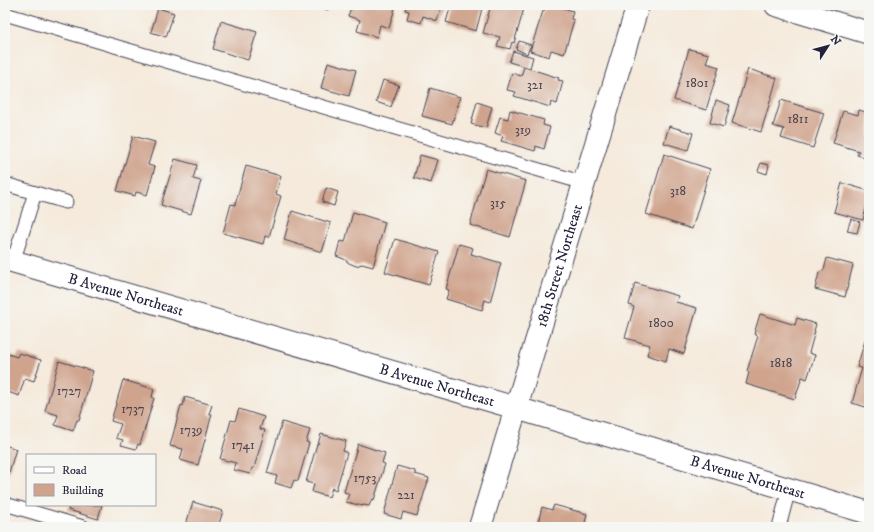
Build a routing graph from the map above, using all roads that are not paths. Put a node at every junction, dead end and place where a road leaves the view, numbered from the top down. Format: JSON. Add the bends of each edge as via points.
{"nodes":[{"id":1,"x":638,"y":5,"type":"edge"},
{"id":2,"x":776,"y":5,"type":"edge"},
{"id":3,"x":5,"y":14,"type":"edge"},
{"id":4,"x":869,"y":33,"type":"edge"},
{"id":5,"x":584,"y":183,"type":"junction"},
{"id":6,"x":5,"y":184,"type":"edge"},
{"id":7,"x":35,"y":192,"type":"junction"},
{"id":8,"x":66,"y":202,"type":"dead end"},
{"id":9,"x":9,"y":261,"type":"edge"},
{"id":10,"x":516,"y":408,"type":"junction"},
{"id":11,"x":789,"y":489,"type":"junction"},
{"id":12,"x":5,"y":504,"type":"edge"},
{"id":13,"x":869,"y":513,"type":"edge"},
{"id":14,"x":84,"y":527,"type":"edge"},
{"id":15,"x":480,"y":527,"type":"edge"},
{"id":16,"x":779,"y":527,"type":"edge"}],
"edges":[{"from":1,"to":5,"type":"street","name":"18th Street Northeast"},
{"from":2,"to":4,"type":"street"},
{"from":3,"to":5,"type":"lane"},
{"from":5,"to":10,"type":"street","name":"18th Street Northeast"},
{"from":6,"to":7,"type":"lane"},
{"from":7,"to":8,"type":"lane"},
{"from":7,"to":9,"type":"lane"},
{"from":9,"to":10,"type":"street","name":"B Avenue Northeast"},
{"from":10,"to":11,"type":"street","name":"B Avenue Northeast"},
{"from":10,"to":15,"type":"street","name":"18th Street Northeast"},
{"from":11,"to":13,"type":"street","name":"B Avenue Northeast"},
{"from":11,"to":16,"type":"lane"},
{"from":12,"to":14,"type":"lane"}]}
